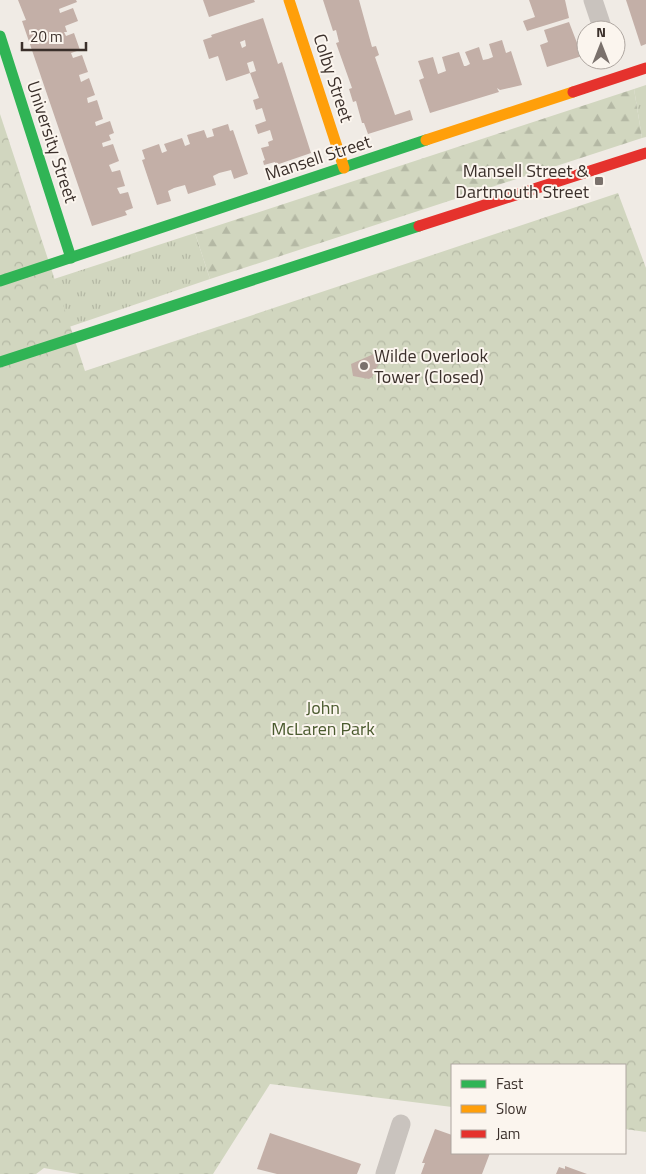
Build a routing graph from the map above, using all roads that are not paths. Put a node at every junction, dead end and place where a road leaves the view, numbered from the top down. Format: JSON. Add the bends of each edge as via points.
{"nodes":[{"id":1,"x":289,"y":0,"type":"edge"},
{"id":2,"x":593,"y":0,"type":"edge"},
{"id":3,"x":600,"y":20,"type":"edge"},
{"id":4,"x":0,"y":36,"type":"edge"},
{"id":5,"x":646,"y":68,"type":"edge"},
{"id":6,"x":626,"y":69,"type":"edge"},
{"id":7,"x":613,"y":70,"type":"edge"},
{"id":8,"x":645,"y":154,"type":"edge"},
{"id":9,"x":344,"y":168,"type":"junction"},
{"id":10,"x":71,"y":258,"type":"junction"},
{"id":11,"x":0,"y":281,"type":"edge"},
{"id":12,"x":0,"y":362,"type":"edge"},
{"id":13,"x":402,"y":1124,"type":"dead end"},
{"id":14,"x":385,"y":1174,"type":"edge"}],
"edges":[{"from":1,"to":9,"type":"street","name":"Colby Street"},
{"from":2,"to":3,"type":"street"},
{"from":4,"to":10,"type":"street","name":"University Street"},
{"from":5,"to":6,"type":"street","name":"Mansell Street"},
{"from":7,"to":9,"type":"street","name":"Mansell Street"},
{"from":8,"to":12,"type":"street"},
{"from":9,"to":10,"type":"street","name":"Mansell Street"},
{"from":10,"to":11,"type":"street","name":"Mansell Street"},
{"from":13,"to":14,"type":"street"}]}
